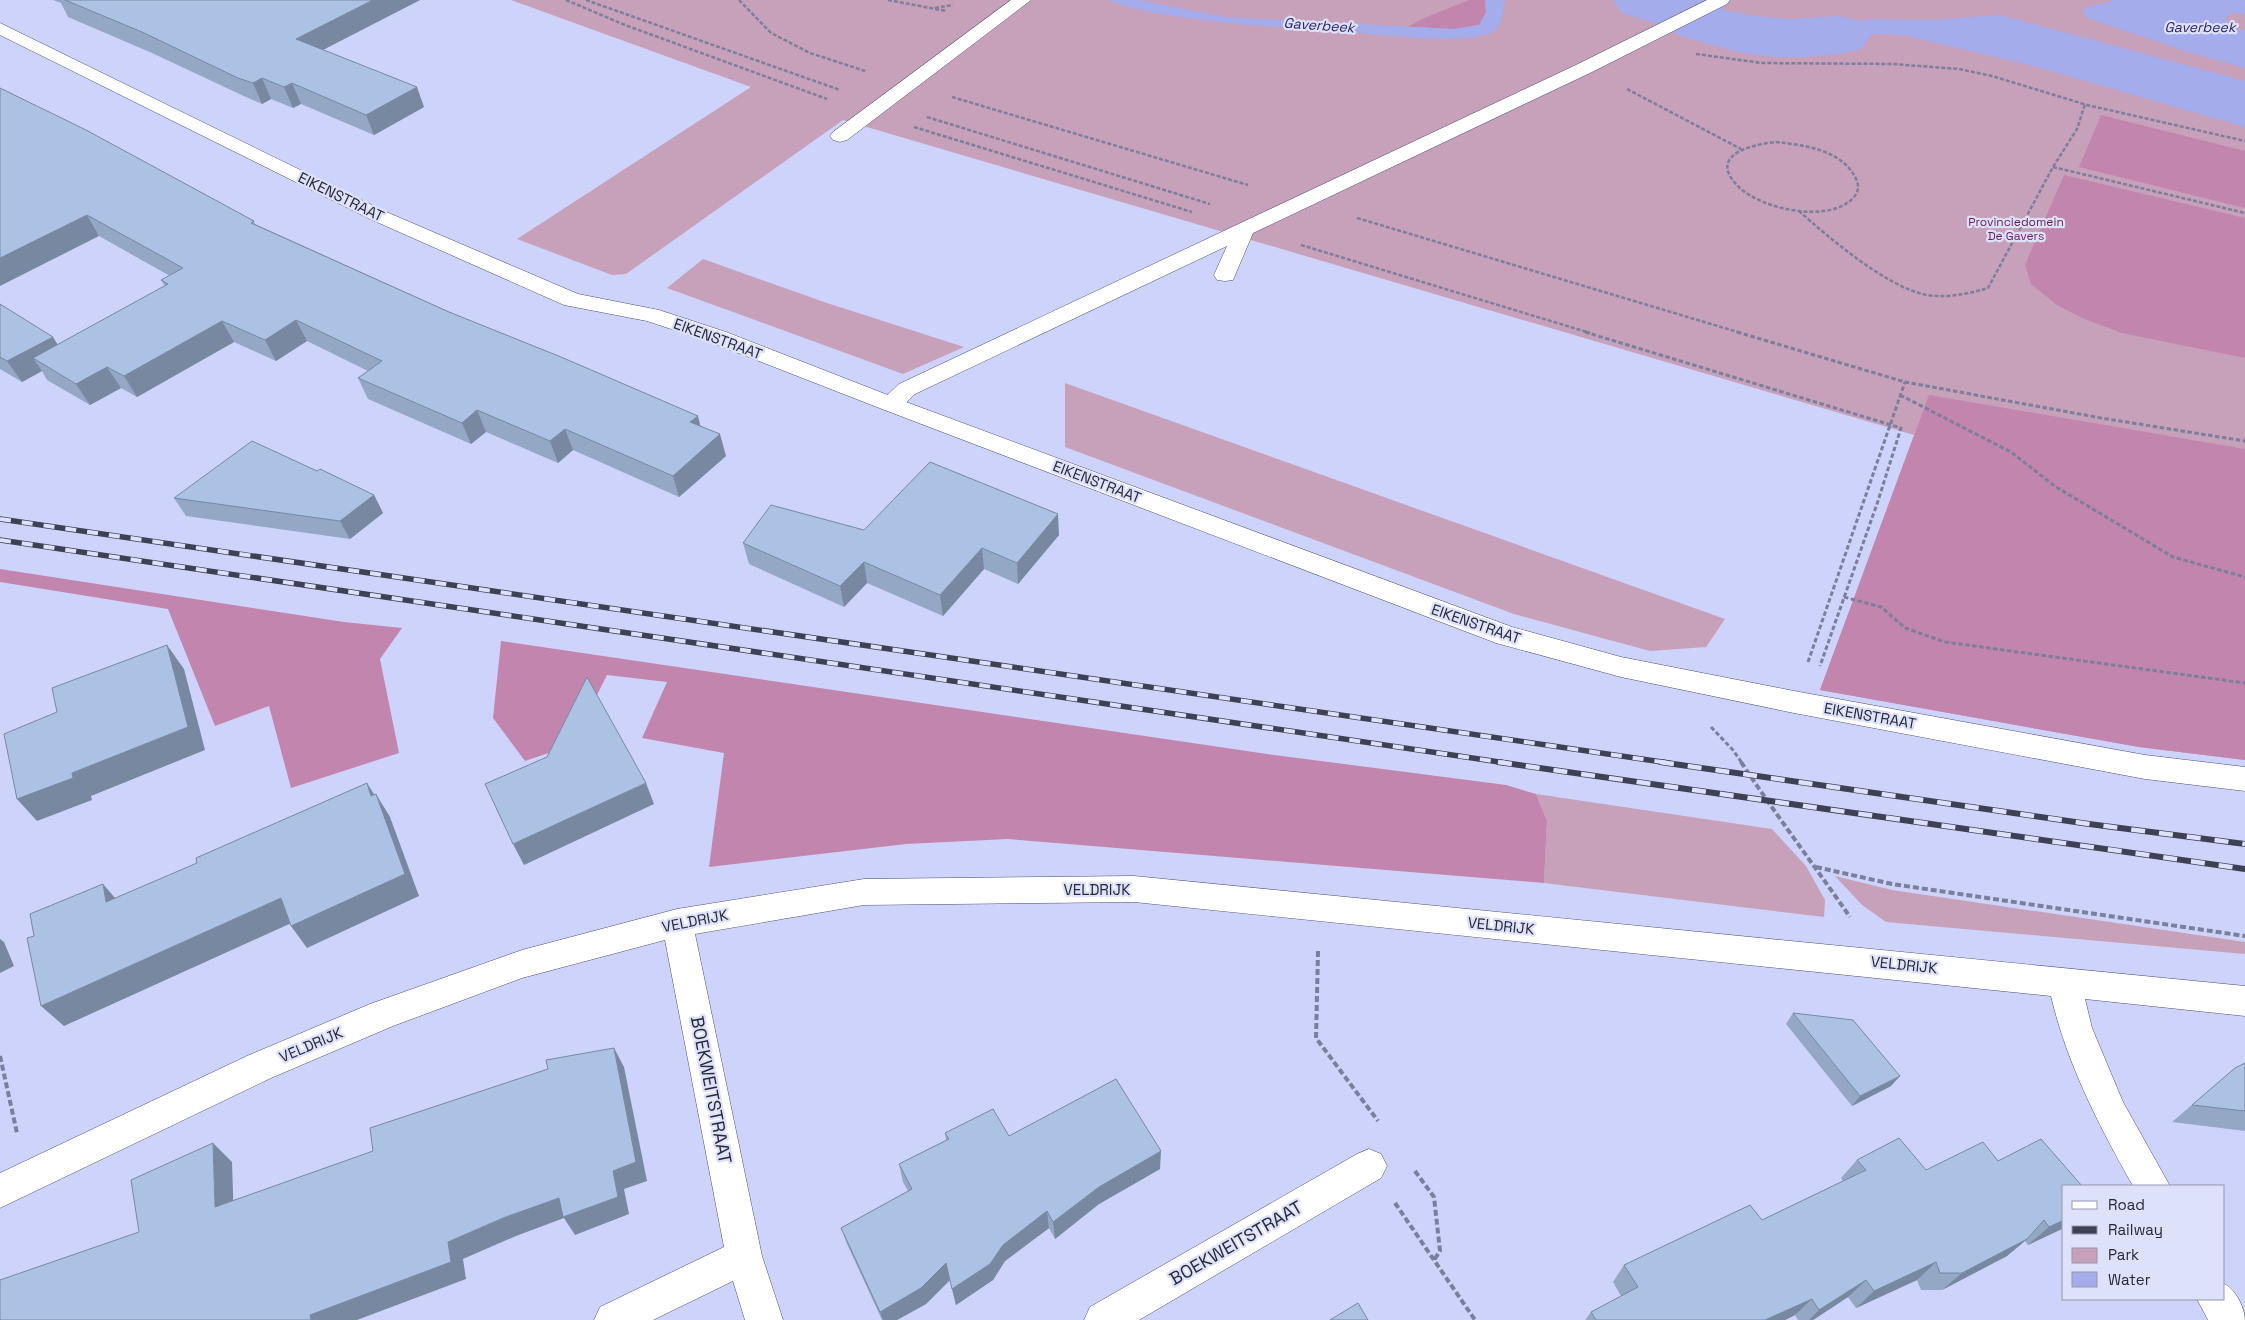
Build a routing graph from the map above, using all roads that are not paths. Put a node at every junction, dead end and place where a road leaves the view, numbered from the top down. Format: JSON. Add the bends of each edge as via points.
{"nodes":[{"id":1,"x":1022,"y":0,"type":"edge"},
{"id":2,"x":1718,"y":1,"type":"edge"},
{"id":3,"x":0,"y":28,"type":"edge"},
{"id":4,"x":840,"y":136,"type":"dead end"},
{"id":5,"x":1254,"y":224,"type":"junction"},
{"id":6,"x":1225,"y":274,"type":"dead end"},
{"id":7,"x":890,"y":404,"type":"junction"},
{"id":8,"x":2245,"y":778,"type":"edge"},
{"id":9,"x":677,"y":923,"type":"junction"},
{"id":10,"x":2064,"y":982,"type":"junction"},
{"id":11,"x":2245,"y":1001,"type":"edge"},
{"id":12,"x":1369,"y":1166,"type":"road end"},
{"id":13,"x":13,"y":1185,"type":"edge"},
{"id":14,"x":2151,"y":1185,"type":"edge"},
{"id":15,"x":744,"y":1256,"type":"junction"},
{"id":16,"x":612,"y":1320,"type":"edge"},
{"id":17,"x":764,"y":1320,"type":"edge"},
{"id":18,"x":1103,"y":1320,"type":"edge"}],
"edges":[{"from":1,"to":4,"type":"street"},
{"from":2,"to":5,"type":"street"},
{"from":3,"to":7,"type":"street","name":"EIKENSTRAAT","via":[[378,215],[572,300],[651,315]]},
{"from":5,"to":6,"type":"street"},
{"from":5,"to":7,"type":"street","via":[[907,389]]},
{"from":7,"to":8,"type":"street","name":"EIKENSTRAAT","via":[[1506,636],[1621,667],[1800,704],[2145,767]]},
{"from":9,"to":10,"type":"street","name":"VELDRIJK","via":[[864,892],[1134,889]]},
{"from":9,"to":13,"type":"street","name":"VELDRIJK","via":[[522,964],[382,1015],[259,1067]]},
{"from":9,"to":15,"type":"street","name":"BOEKWEITSTRAAT"},
{"from":10,"to":11,"type":"street","name":"VELDRIJK"},
{"from":10,"to":14,"type":"street","via":[[2075,1028],[2110,1112]]},
{"from":12,"to":18,"type":"street","name":"BOEKWEITSTRAAT"},
{"from":15,"to":16,"type":"street"},
{"from":15,"to":17,"type":"street","name":"BOEKWEITSTRAAT"}]}
